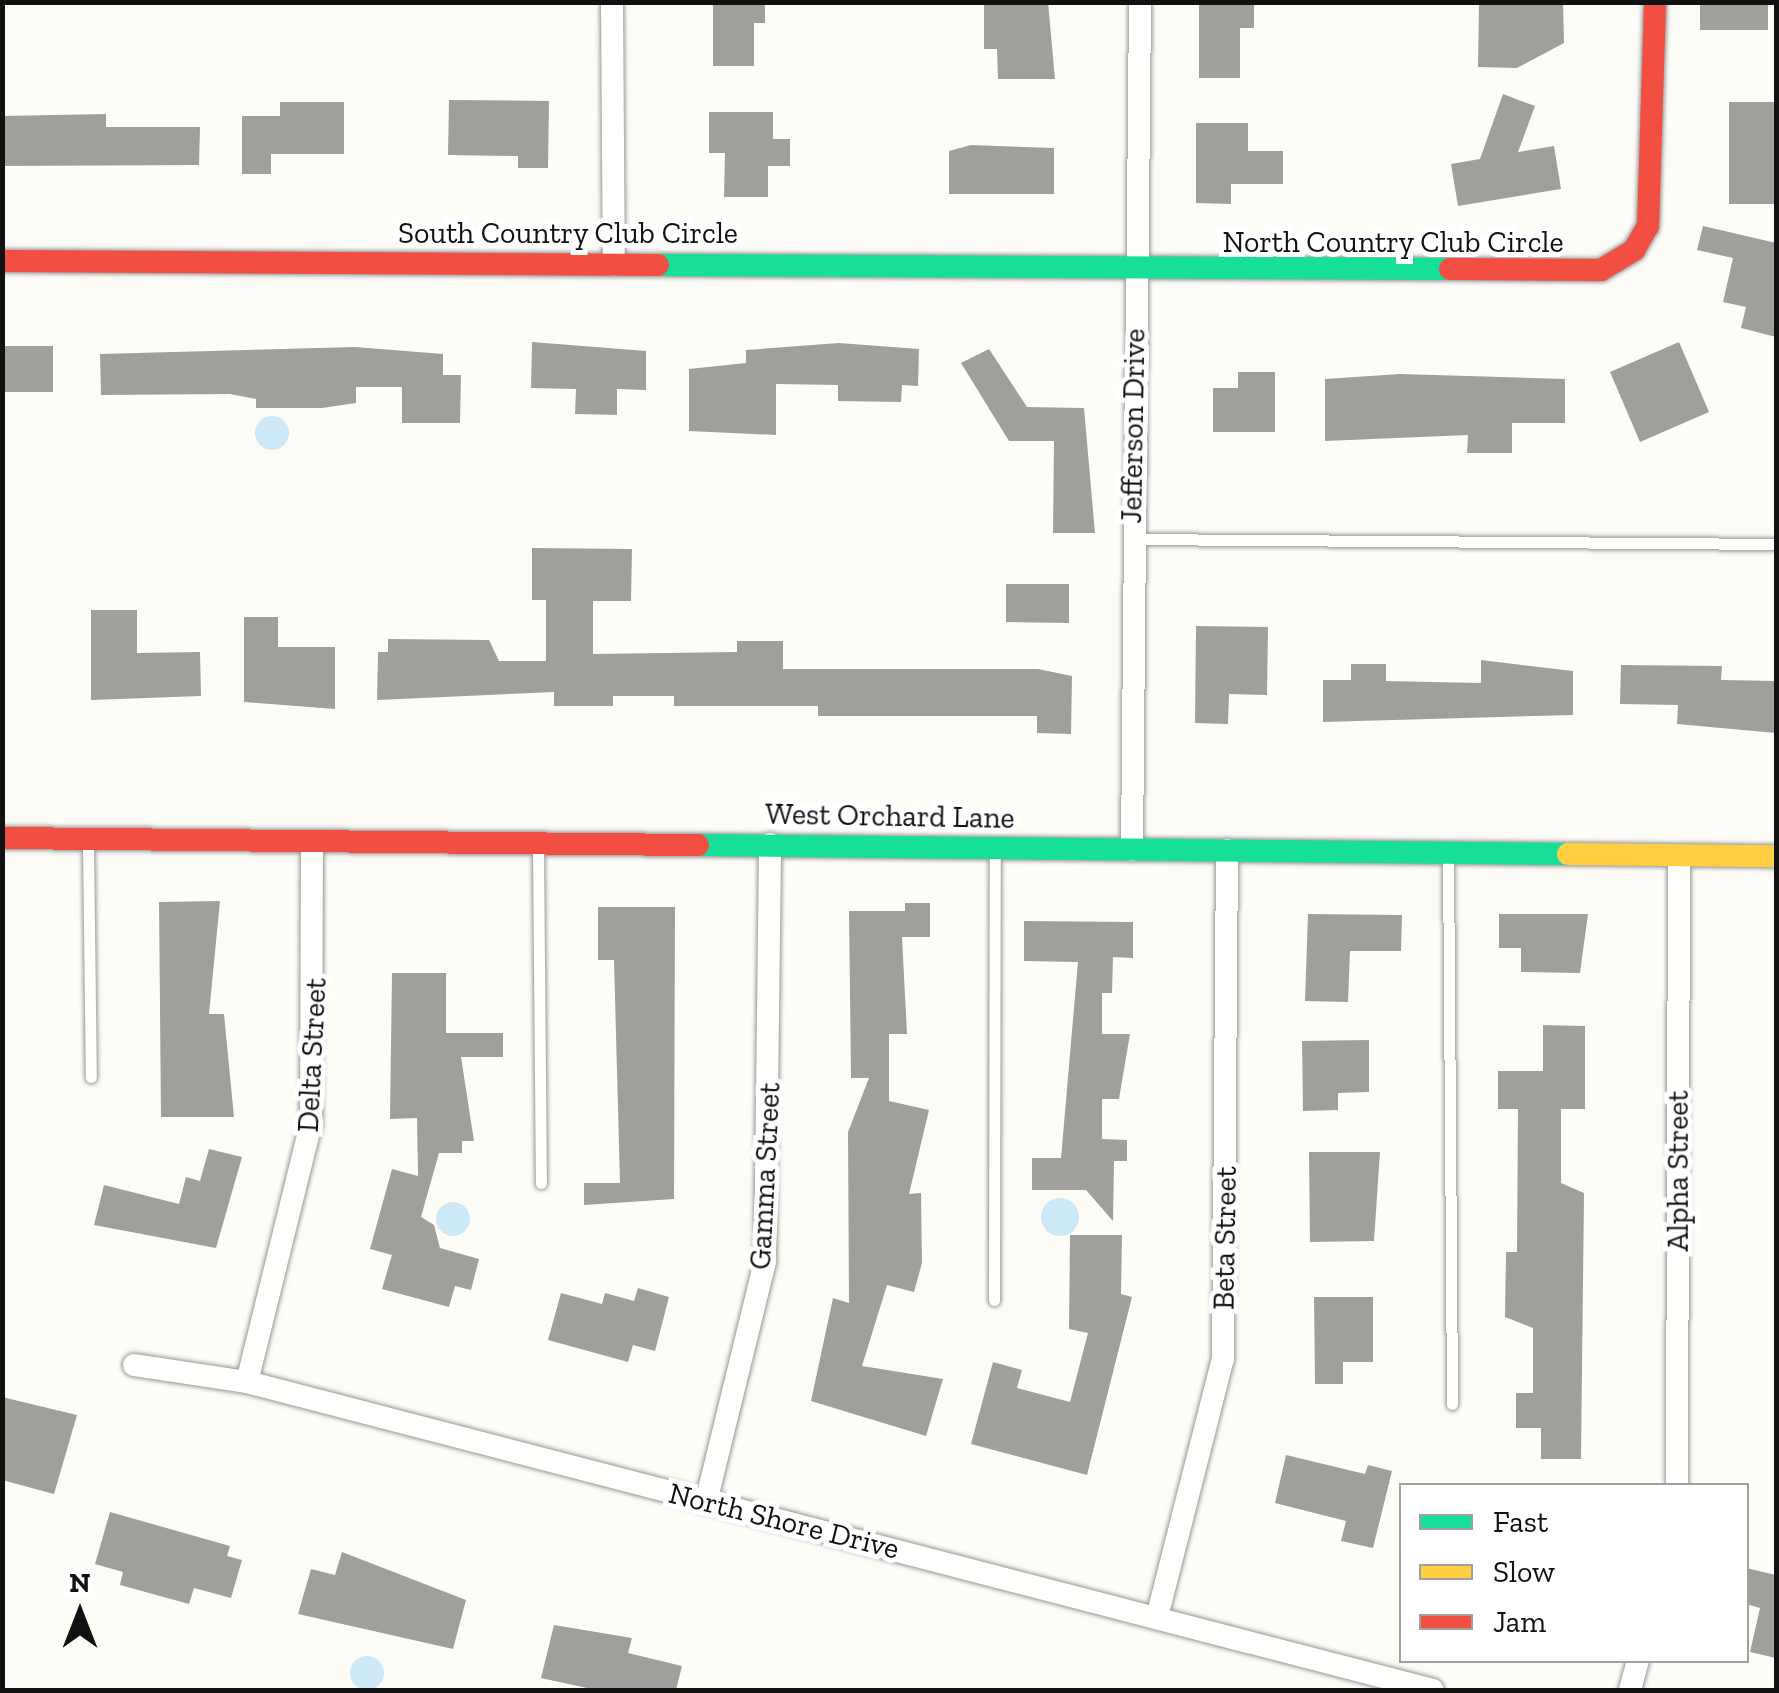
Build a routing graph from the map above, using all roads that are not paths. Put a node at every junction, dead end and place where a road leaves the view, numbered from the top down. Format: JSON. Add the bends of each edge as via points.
{"nodes":[{"id":1,"x":612,"y":2,"type":"edge"},
{"id":2,"x":1140,"y":2,"type":"edge"},
{"id":3,"x":1655,"y":2,"type":"edge"},
{"id":4,"x":2,"y":261,"type":"edge"},
{"id":5,"x":614,"y":265,"type":"junction"},
{"id":6,"x":1134,"y":270,"type":"junction"},
{"id":7,"x":1132,"y":538,"type":"junction"},
{"id":8,"x":1776,"y":544,"type":"edge"},
{"id":9,"x":2,"y":838,"type":"edge"},
{"id":10,"x":88,"y":839,"type":"junction"},
{"id":11,"x":312,"y":841,"type":"junction"},
{"id":12,"x":538,"y":843,"type":"junction"},
{"id":13,"x":770,"y":844,"type":"junction"},
{"id":14,"x":996,"y":848,"type":"junction"},
{"id":15,"x":1132,"y":850,"type":"junction"},
{"id":16,"x":1227,"y":850,"type":"junction"},
{"id":17,"x":1448,"y":853,"type":"junction"},
{"id":18,"x":1679,"y":856,"type":"junction"},
{"id":19,"x":1776,"y":856,"type":"edge"},
{"id":20,"x":91,"y":1078,"type":"dead end"},
{"id":21,"x":541,"y":1183,"type":"dead end"},
{"id":22,"x":994,"y":1300,"type":"dead end"},
{"id":23,"x":134,"y":1364,"type":"dead end"},
{"id":24,"x":247,"y":1382,"type":"junction"},
{"id":25,"x":1452,"y":1404,"type":"dead end"},
{"id":26,"x":1677,"y":1483,"type":"edge"},
{"id":27,"x":706,"y":1502,"type":"junction"},
{"id":28,"x":1157,"y":1617,"type":"junction"},
{"id":29,"x":1637,"y":1663,"type":"edge"},
{"id":30,"x":1433,"y":1690,"type":"edge"},
{"id":31,"x":1630,"y":1690,"type":"edge"}],
"edges":[{"from":1,"to":5,"type":"street"},
{"from":2,"to":6,"type":"street","name":"Jefferson Drive"},
{"from":3,"to":6,"type":"street","name":"North Country Club Circle","via":[[1648,226],[1621,260],[1518,276]]},
{"from":4,"to":5,"type":"street","name":"South Country Club Circle"},
{"from":5,"to":6,"type":"street","name":"South Country Club Circle"},
{"from":6,"to":7,"type":"street","name":"Jefferson Drive"},
{"from":7,"to":8,"type":"lane"},
{"from":7,"to":15,"type":"street","name":"Jefferson Drive"},
{"from":9,"to":10,"type":"street","name":"West Orchard Lane"},
{"from":10,"to":11,"type":"street","name":"West Orchard Lane"},
{"from":10,"to":20,"type":"lane"},
{"from":11,"to":12,"type":"street","name":"West Orchard Lane"},
{"from":11,"to":24,"type":"street","name":"Delta Street","via":[[311,1124]]},
{"from":12,"to":13,"type":"street","name":"West Orchard Lane"},
{"from":12,"to":21,"type":"lane"},
{"from":13,"to":14,"type":"street","name":"West Orchard Lane"},
{"from":13,"to":27,"type":"street","name":"Gamma Street","via":[[765,1262]]},
{"from":14,"to":15,"type":"street","name":"West Orchard Lane"},
{"from":14,"to":22,"type":"lane"},
{"from":15,"to":16,"type":"street","name":"West Orchard Lane"},
{"from":16,"to":17,"type":"street","name":"West Orchard Lane"},
{"from":16,"to":28,"type":"street","name":"Beta Street","via":[[1224,1359]]},
{"from":17,"to":18,"type":"street","name":"West Orchard Lane"},
{"from":17,"to":25,"type":"lane"},
{"from":18,"to":19,"type":"street","name":"West Orchard Lane"},
{"from":18,"to":26,"type":"street","name":"Alpha Street"},
{"from":23,"to":24,"type":"street","name":"North Shore Drive"},
{"from":24,"to":27,"type":"street","name":"North Shore Drive"},
{"from":27,"to":28,"type":"street","name":"North Shore Drive"},
{"from":28,"to":30,"type":"street","name":"North Shore Drive"},
{"from":29,"to":31,"type":"street"}]}
